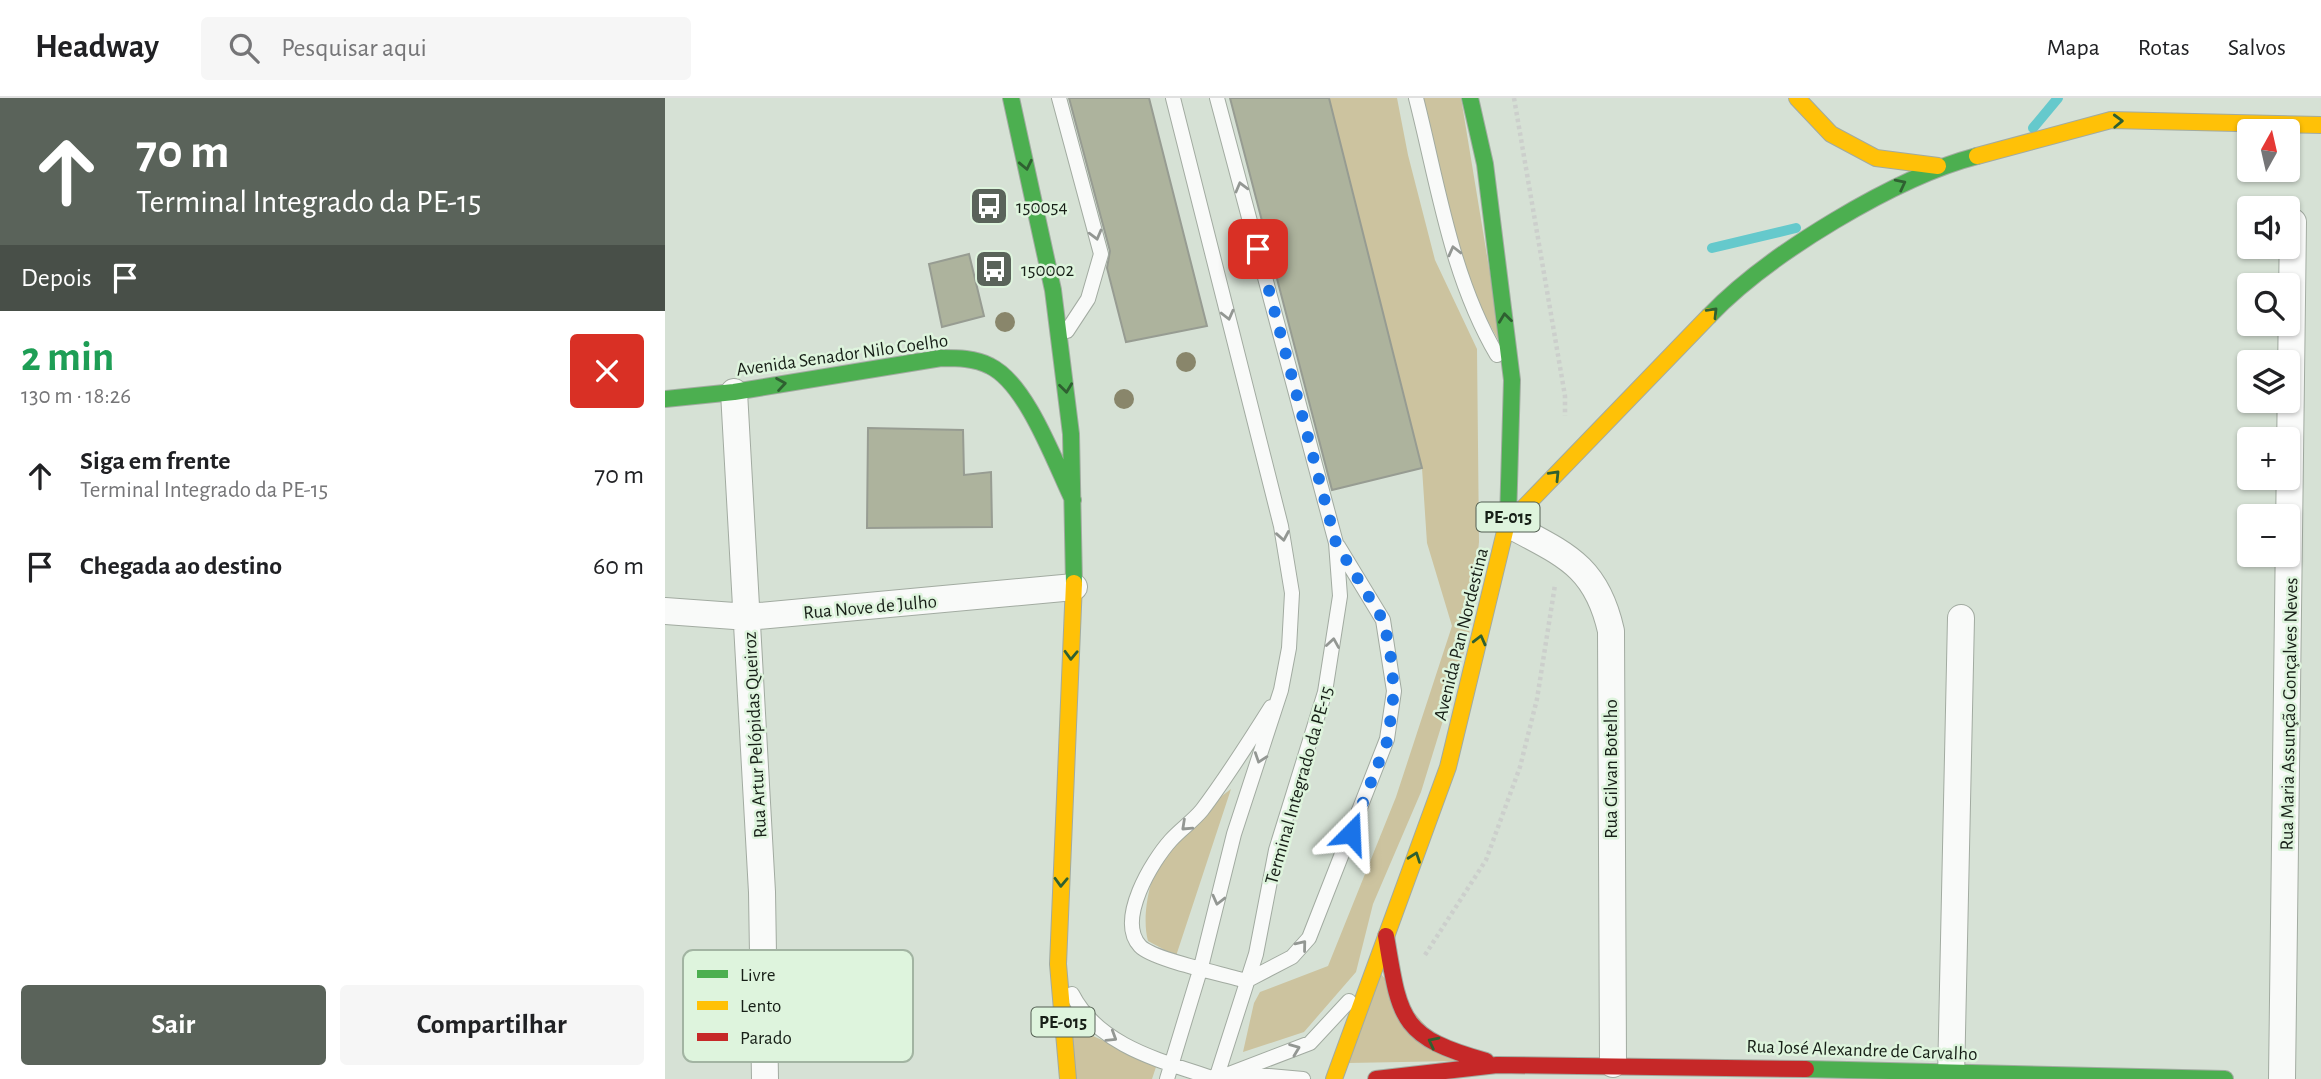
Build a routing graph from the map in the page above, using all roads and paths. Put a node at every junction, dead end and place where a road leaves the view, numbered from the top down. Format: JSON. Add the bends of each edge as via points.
{"nodes":[{"id":1,"x":1011,"y":98,"type":"edge"},
{"id":2,"x":1059,"y":98,"type":"edge"},
{"id":3,"x":1173,"y":98,"type":"edge"},
{"id":4,"x":1216,"y":98,"type":"edge"},
{"id":5,"x":1416,"y":98,"type":"edge"},
{"id":6,"x":1470,"y":98,"type":"edge"},
{"id":7,"x":1797,"y":98,"type":"edge"},
{"id":8,"x":2321,"y":125,"type":"edge"},
{"id":9,"x":1938,"y":166,"type":"junction"},
{"id":10,"x":2293,"y":259,"type":"edge"},
{"id":11,"x":1060,"y":341,"type":"junction"},
{"id":12,"x":1512,"y":380,"type":"junction"},
{"id":13,"x":734,"y":392,"type":"junction"},
{"id":14,"x":665,"y":399,"type":"edge"},
{"id":15,"x":1073,"y":500,"type":"junction"},
{"id":16,"x":1508,"y":524,"type":"junction"},
{"id":17,"x":1336,"y":543,"type":"junction"},
{"id":18,"x":1074,"y":587,"type":"junction"},
{"id":19,"x":665,"y":611,"type":"edge"},
{"id":20,"x":747,"y":617,"type":"junction"},
{"id":21,"x":1961,"y":618,"type":"dead end"},
{"id":22,"x":1281,"y":690,"type":"junction"},
{"id":23,"x":1386,"y":936,"type":"junction"},
{"id":24,"x":763,"y":950,"type":"edge"},
{"id":25,"x":1376,"y":962,"type":"junction"},
{"id":26,"x":1058,"y":964,"type":"junction"},
{"id":27,"x":1201,"y":967,"type":"junction"},
{"id":28,"x":1246,"y":981,"type":"junction"},
{"id":29,"x":1171,"y":1064,"type":"junction"},
{"id":30,"x":1613,"y":1064,"type":"junction"},
{"id":31,"x":1497,"y":1065,"type":"junction"},
{"id":32,"x":1231,"y":1073,"type":"junction"},
{"id":33,"x":1951,"y":1076,"type":"edge"},
{"id":34,"x":1068,"y":1079,"type":"edge"},
{"id":35,"x":1167,"y":1079,"type":"edge"},
{"id":36,"x":1216,"y":1079,"type":"edge"},
{"id":37,"x":1303,"y":1079,"type":"edge"},
{"id":38,"x":1334,"y":1079,"type":"edge"},
{"id":39,"x":1376,"y":1079,"type":"edge"},
{"id":40,"x":2225,"y":1079,"type":"edge"},
{"id":41,"x":2282,"y":1079,"type":"edge"}],
"edges":[{"from":1,"to":11,"type":"main road","number":"PE-015","one_way":true},
{"from":2,"to":11,"type":"lane","one_way":true,"via":[[1101,254],[1088,299]]},
{"from":3,"to":22,"type":"lane","one_way":true,"via":[[1281,527],[1292,593]]},
{"from":17,"to":4,"type":"lane","name":"Terminal Integrado da PE-15","one_way":true},
{"from":12,"to":5,"type":"lane","one_way":true,"via":[[1477,320],[1458,267]]},
{"from":12,"to":6,"type":"main road","name":"Avenida Pan Nordestina","number":"PE-015","one_way":true,"via":[[1485,164]]},
{"from":7,"to":9,"type":"main road","via":[[1831,134],[1876,158]]},
{"from":9,"to":8,"type":"main road","one_way":true,"via":[[2111,120]]},
{"from":16,"to":9,"type":"main road","one_way":true,"via":[[1721,303],[1832,223]]},
{"from":10,"to":41,"type":"street","name":"Rua Maria Assunção Gonçalves Neves"},
{"from":11,"to":15,"type":"main road","number":"PE-015","one_way":true},
{"from":12,"to":16,"type":"main road","name":"Avenida Pan Nordestina","number":"PE-015"},
{"from":13,"to":14,"type":"main road","name":"Avenida Senador Nilo Coelho"},
{"from":13,"to":15,"type":"main road","name":"Avenida Senador Nilo Coelho","one_way":true,"via":[[941,358],[974,361],[993,368],[1013,385]]},
{"from":13,"to":20,"type":"street","name":"Rua Artur Pelópidas Queiroz"},
{"from":15,"to":18,"type":"main road","number":"PE-015"},
{"from":23,"to":16,"type":"main road","name":"Avenida Pan Nordestina","number":"PE-015","one_way":true,"via":[[1448,767]]},
{"from":16,"to":30,"type":"street","name":"Rua Gilvan Botelho","via":[[1567,556],[1587,574],[1604,600],[1611,631]]},
{"from":28,"to":17,"type":"lane","name":"Terminal Integrado da PE-15","one_way":true,"via":[[1256,954],[1276,850],[1325,692],[1340,596]]},
{"from":28,"to":17,"type":"lane","one_way":true,"via":[[1293,957],[1309,938],[1388,739],[1394,691],[1383,620]]},
{"from":18,"to":20,"type":"street","name":"Rua Nove de Julho"},
{"from":18,"to":26,"type":"main road","number":"PE-015","one_way":true},
{"from":19,"to":20,"type":"street","name":"Rua Nove de Julho"},
{"from":20,"to":24,"type":"street","name":"Rua Artur Pelópidas Queiroz"},
{"from":21,"to":33,"type":"street"},
{"from":22,"to":27,"type":"lane","one_way":true,"via":[[1234,834]]},
{"from":22,"to":27,"type":"lane","one_way":true,"via":[[1200,813],[1171,841],[1136,900],[1133,935],[1141,947],[1157,958]]},
{"from":23,"to":25,"type":"main road","name":"Avenida Pan Nordestina","number":"PE-015"},
{"from":31,"to":23,"type":"main road","name":"Rua José Alexandre de Carvalho","one_way":true,"via":[[1434,1045],[1418,1034],[1406,1018],[1395,986]]},
{"from":32,"to":25,"type":"lane","one_way":true,"via":[[1310,1043],[1353,996]]},
{"from":25,"to":38,"type":"main road","name":"Avenida Pan Nordestina","number":"PE-015"},
{"from":26,"to":29,"type":"lane","one_way":true,"via":[[1078,1004],[1101,1030]]},
{"from":26,"to":34,"type":"main road","number":"PE-015"},
{"from":27,"to":28,"type":"lane"},
{"from":27,"to":29,"type":"lane"},
{"from":28,"to":36,"type":"lane","name":"Terminal Integrado da PE-15"},
{"from":29,"to":35,"type":"lane"},
{"from":29,"to":36,"type":"lane"},
{"from":30,"to":31,"type":"main road","name":"Rua José Alexandre de Carvalho"},
{"from":30,"to":33,"type":"main road","name":"Rua José Alexandre de Carvalho"},
{"from":31,"to":39,"type":"main road","name":"Rua José Alexandre de Carvalho"},
{"from":32,"to":36,"type":"lane"},
{"from":32,"to":37,"type":"lane"},
{"from":33,"to":40,"type":"main road","name":"Rua José Alexandre de Carvalho"}]}
